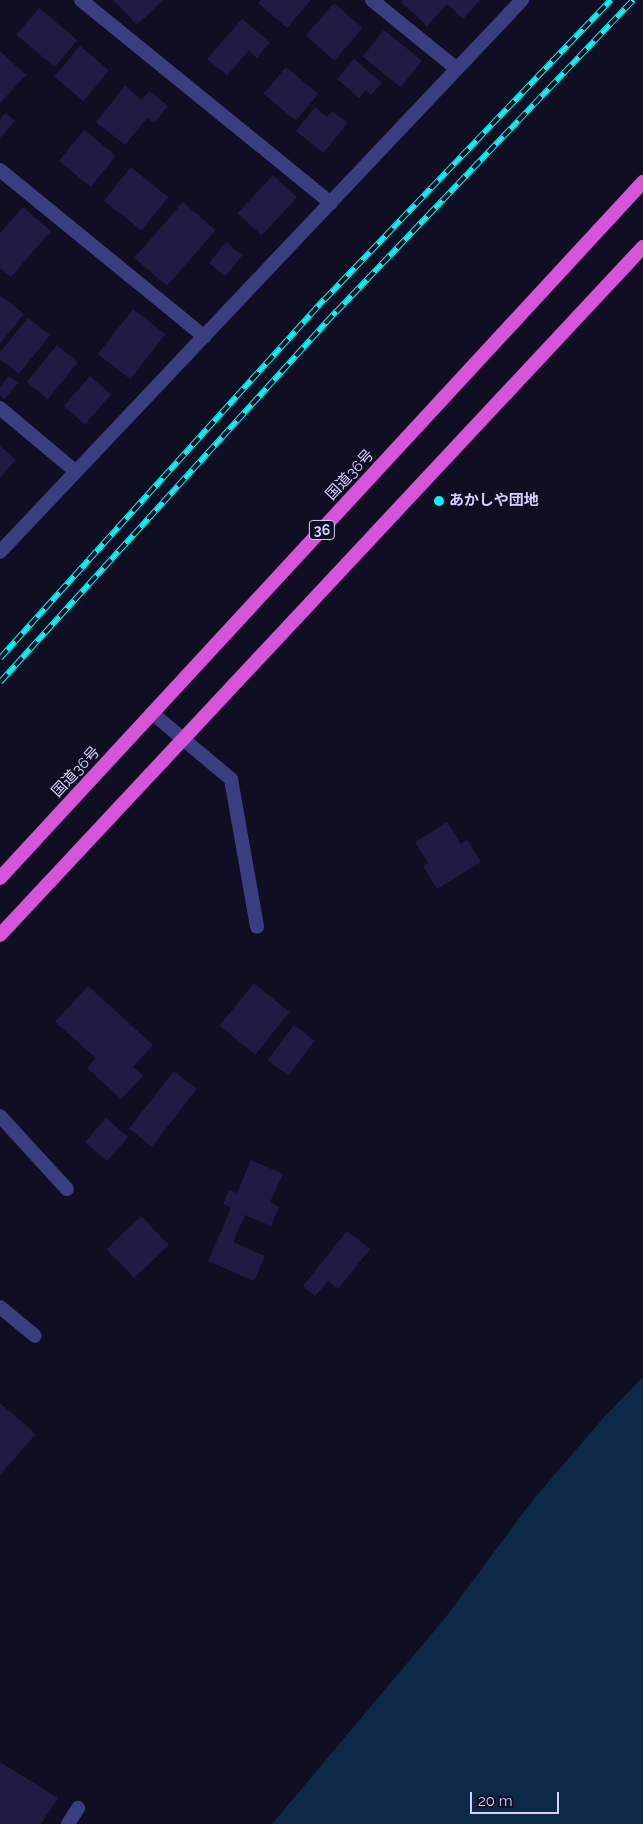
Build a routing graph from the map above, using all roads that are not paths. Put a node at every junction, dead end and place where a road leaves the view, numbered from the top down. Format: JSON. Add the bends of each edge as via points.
{"nodes":[{"id":1,"x":81,"y":0,"type":"edge"},
{"id":2,"x":372,"y":0,"type":"edge"},
{"id":3,"x":522,"y":0,"type":"edge"},
{"id":4,"x":457,"y":69,"type":"junction"},
{"id":5,"x":0,"y":170,"type":"edge"},
{"id":6,"x":643,"y":182,"type":"edge"},
{"id":7,"x":332,"y":203,"type":"junction"},
{"id":8,"x":643,"y":247,"type":"edge"},
{"id":9,"x":205,"y":337,"type":"junction"},
{"id":10,"x":0,"y":408,"type":"edge"},
{"id":11,"x":75,"y":471,"type":"junction"},
{"id":12,"x":0,"y":552,"type":"edge"},
{"id":13,"x":152,"y":713,"type":"junction"},
{"id":14,"x":184,"y":738,"type":"junction"},
{"id":15,"x":0,"y":878,"type":"edge"},
{"id":16,"x":257,"y":927,"type":"dead end"},
{"id":17,"x":0,"y":935,"type":"edge"},
{"id":18,"x":0,"y":1116,"type":"edge"},
{"id":19,"x":67,"y":1189,"type":"dead end"},
{"id":20,"x":0,"y":1307,"type":"edge"},
{"id":21,"x":35,"y":1336,"type":"dead end"},
{"id":22,"x":78,"y":1808,"type":"dead end"},
{"id":23,"x":68,"y":1824,"type":"edge"}],
"edges":[{"from":1,"to":7,"type":"street"},
{"from":2,"to":4,"type":"street"},
{"from":3,"to":4,"type":"street"},
{"from":4,"to":7,"type":"street"},
{"from":5,"to":9,"type":"street"},
{"from":6,"to":13,"type":"highway","name":"国道36号","number":"36"},
{"from":7,"to":9,"type":"street"},
{"from":8,"to":14,"type":"highway"},
{"from":9,"to":11,"type":"street"},
{"from":10,"to":11,"type":"street"},
{"from":11,"to":12,"type":"street"},
{"from":13,"to":14,"type":"street"},
{"from":13,"to":15,"type":"highway","name":"国道36号","number":"36"},
{"from":14,"to":16,"type":"street","via":[[231,780]]},
{"from":14,"to":17,"type":"highway"},
{"from":18,"to":19,"type":"street"},
{"from":20,"to":21,"type":"street"},
{"from":22,"to":23,"type":"street"}]}
